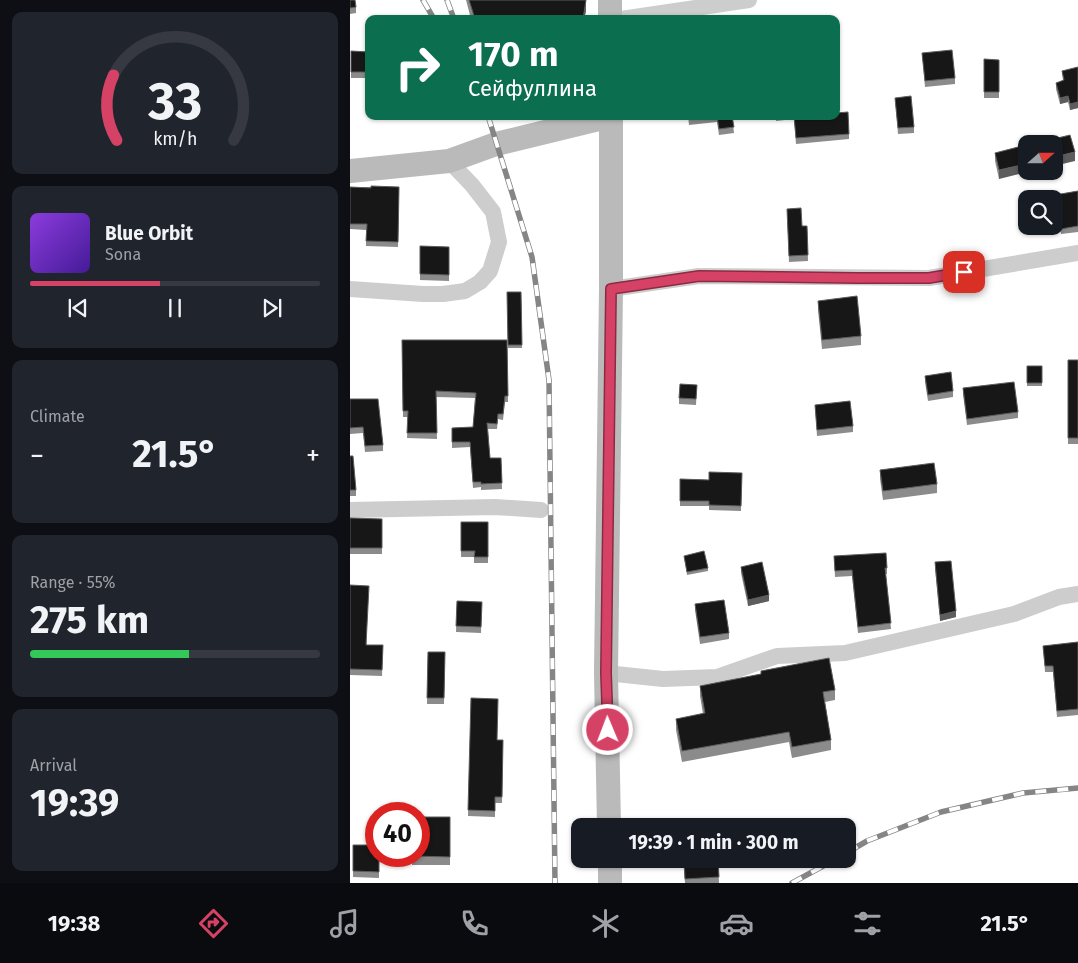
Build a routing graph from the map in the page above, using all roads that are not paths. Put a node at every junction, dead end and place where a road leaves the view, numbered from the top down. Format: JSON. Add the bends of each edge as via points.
{"nodes":[{"id":1,"x":610,"y":0,"type":"edge"},
{"id":2,"x":749,"y":0,"type":"edge"},
{"id":3,"x":610,"y":15,"type":"edge"},
{"id":4,"x":647,"y":15,"type":"edge"},
{"id":5,"x":595,"y":120,"type":"edge"},
{"id":6,"x":611,"y":120,"type":"edge"},
{"id":7,"x":449,"y":161,"type":"junction"},
{"id":8,"x":350,"y":171,"type":"edge"},
{"id":9,"x":1078,"y":253,"type":"edge"},
{"id":10,"x":350,"y":289,"type":"edge"},
{"id":11,"x":611,"y":289,"type":"junction"},
{"id":12,"x":350,"y":510,"type":"edge"},
{"id":13,"x":541,"y":510,"type":"dead end"},
{"id":14,"x":1078,"y":594,"type":"edge"},
{"id":15,"x":606,"y":673,"type":"junction"},
{"id":16,"x":609,"y":818,"type":"edge"},
{"id":17,"x":610,"y":868,"type":"edge"},
{"id":18,"x":610,"y":883,"type":"edge"}],
"edges":[{"from":1,"to":3,"type":"street"},
{"from":2,"to":4,"type":"street"},
{"from":5,"to":7,"type":"street","via":[[496,144]]},
{"from":6,"to":11,"type":"street"},
{"from":7,"to":8,"type":"street"},
{"from":7,"to":10,"type":"street","via":[[493,212],[499,242],[490,271],[465,291],[443,294]]},
{"from":9,"to":11,"type":"street","via":[[929,278],[699,276]]},
{"from":11,"to":15,"type":"street"},
{"from":12,"to":13,"type":"street"},
{"from":14,"to":15,"type":"street","via":[[1014,614],[846,653],[777,656],[717,677],[663,679]]},
{"from":15,"to":16,"type":"street"},
{"from":17,"to":18,"type":"street"}]}
